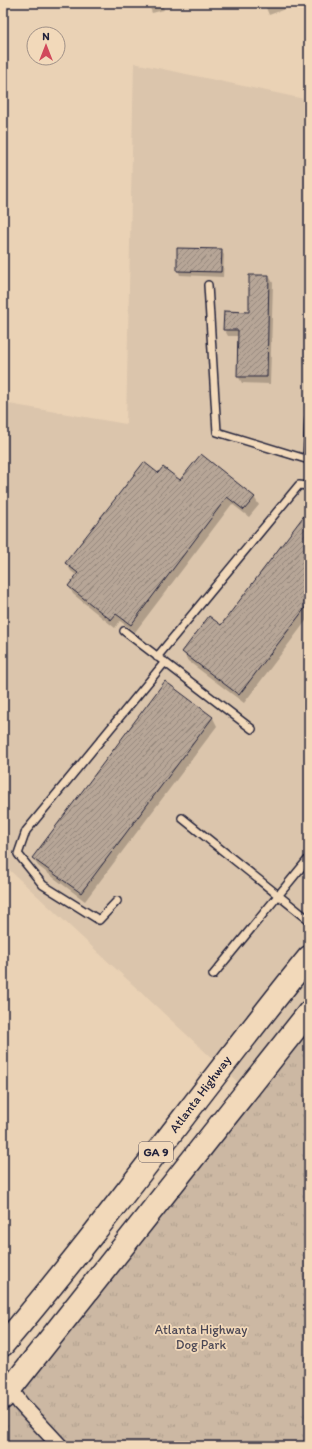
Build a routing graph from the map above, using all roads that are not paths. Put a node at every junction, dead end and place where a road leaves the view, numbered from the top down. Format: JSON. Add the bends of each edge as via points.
{"nodes":[{"id":1,"x":208,"y":285,"type":"dead end"},
{"id":2,"x":309,"y":419,"type":"edge"},
{"id":3,"x":308,"y":459,"type":"edge"},
{"id":4,"x":309,"y":486,"type":"edge"},
{"id":5,"x":124,"y":631,"type":"dead end"},
{"id":6,"x":157,"y":657,"type":"junction"},
{"id":7,"x":165,"y":662,"type":"junction"},
{"id":8,"x":252,"y":729,"type":"dead end"},
{"id":9,"x":182,"y":818,"type":"dead end"},
{"id":10,"x":309,"y":858,"type":"edge"},
{"id":11,"x":280,"y":896,"type":"junction"},
{"id":12,"x":117,"y":901,"type":"dead end"},
{"id":13,"x":309,"y":920,"type":"edge"},
{"id":14,"x":309,"y":957,"type":"edge"},
{"id":15,"x":213,"y":975,"type":"dead end"},
{"id":16,"x":309,"y":1012,"type":"edge"},
{"id":17,"x":3,"y":1345,"type":"edge"},
{"id":18,"x":5,"y":1390,"type":"edge"},
{"id":19,"x":60,"y":1446,"type":"edge"}],
"edges":[{"from":1,"to":3,"type":"lane","via":[[217,432]]},
{"from":2,"to":3,"type":"lane"},
{"from":4,"to":6,"type":"lane","via":[[299,485]]},
{"from":5,"to":6,"type":"lane"},
{"from":6,"to":7,"type":"lane"},
{"from":7,"to":8,"type":"lane"},
{"from":7,"to":12,"type":"lane","via":[[26,831],[18,854],[43,885],[99,920]]},
{"from":9,"to":11,"type":"lane"},
{"from":10,"to":11,"type":"lane"},
{"from":11,"to":13,"type":"lane"},
{"from":11,"to":15,"type":"lane"},
{"from":14,"to":17,"type":"main road","name":"Atlanta Highway","number":"GA 9","via":[[250,1029],[53,1286]]},
{"from":16,"to":18,"type":"main road","number":"GA 9"},
{"from":18,"to":19,"type":"street"}]}
